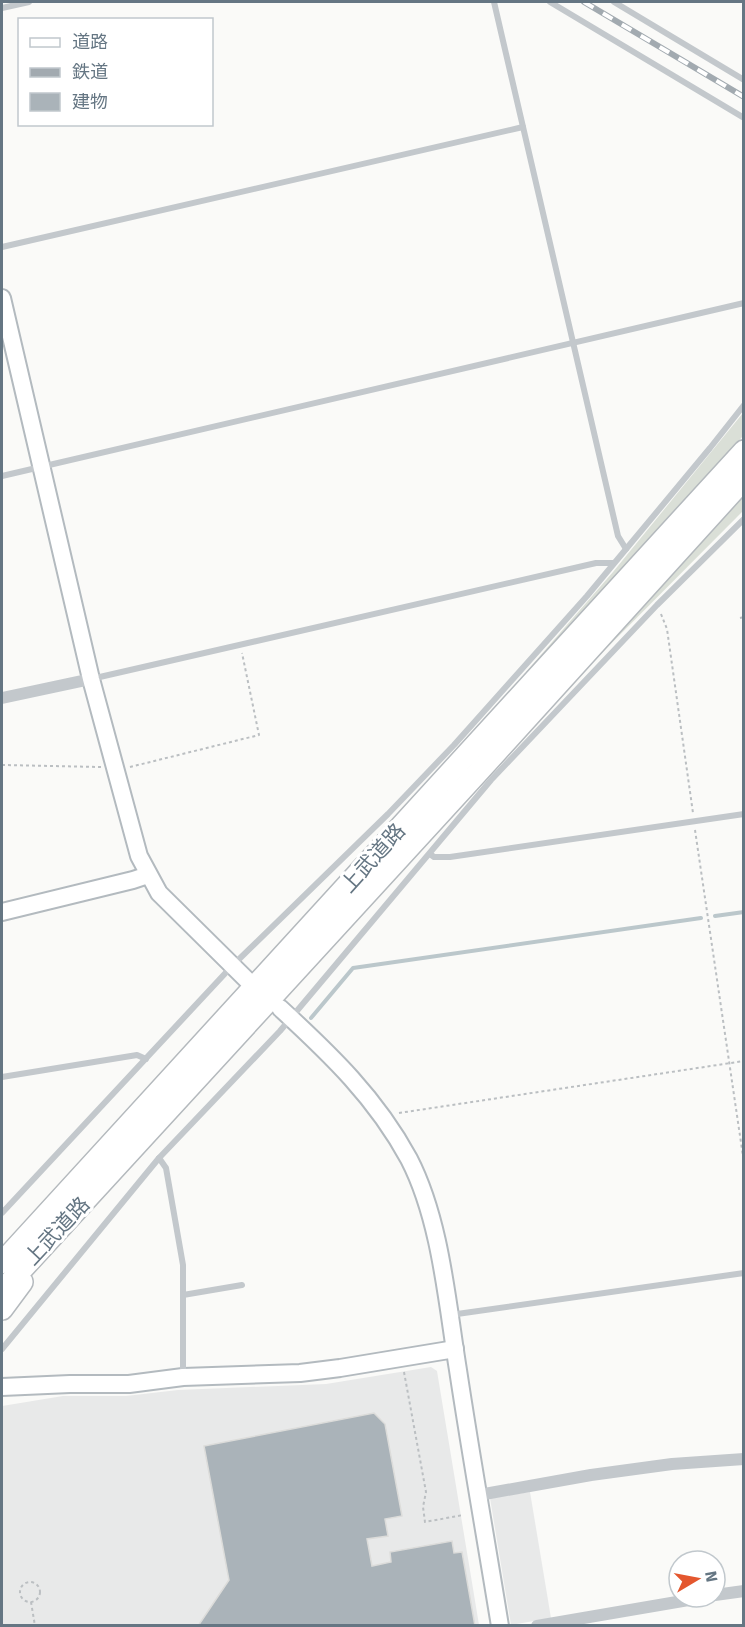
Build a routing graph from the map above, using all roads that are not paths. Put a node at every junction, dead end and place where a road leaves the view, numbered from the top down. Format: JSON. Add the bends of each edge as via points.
{"nodes":[{"id":1,"x":29,"y":2,"type":"edge"},
{"id":2,"x":494,"y":2,"type":"edge"},
{"id":3,"x":550,"y":2,"type":"edge"},
{"id":4,"x":614,"y":2,"type":"edge"},
{"id":5,"x":2,"y":8,"type":"edge"},
{"id":6,"x":744,"y":80,"type":"edge"},
{"id":7,"x":744,"y":118,"type":"edge"},
{"id":8,"x":523,"y":127,"type":"junction"},
{"id":9,"x":2,"y":247,"type":"edge"},
{"id":10,"x":2,"y":298,"type":"edge"},
{"id":11,"x":744,"y":303,"type":"edge"},
{"id":12,"x":572,"y":342,"type":"junction"},
{"id":13,"x":744,"y":405,"type":"edge"},
{"id":14,"x":744,"y":451,"type":"edge"},
{"id":15,"x":42,"y":467,"type":"junction"},
{"id":16,"x":2,"y":476,"type":"edge"},
{"id":17,"x":744,"y":479,"type":"edge"},
{"id":18,"x":744,"y":519,"type":"edge"},
{"id":19,"x":626,"y":549,"type":"junction"},
{"id":20,"x":614,"y":563,"type":"junction"},
{"id":21,"x":91,"y":679,"type":"junction"},
{"id":22,"x":2,"y":698,"type":"edge"},
{"id":23,"x":473,"y":763,"type":"junction"},
{"id":24,"x":744,"y":814,"type":"edge"},
{"id":25,"x":430,"y":854,"type":"junction"},
{"id":26,"x":148,"y":875,"type":"junction"},
{"id":27,"x":2,"y":912,"type":"edge"},
{"id":28,"x":232,"y":966,"type":"junction"},
{"id":29,"x":247,"y":980,"type":"dead end"},
{"id":30,"x":286,"y":1013,"type":"junction"},
{"id":31,"x":146,"y":1059,"type":"junction"},
{"id":32,"x":2,"y":1077,"type":"edge"},
{"id":33,"x":159,"y":1158,"type":"junction"},
{"id":34,"x":55,"y":1206,"type":"junction"},
{"id":35,"x":77,"y":1210,"type":"junction"},
{"id":36,"x":2,"y":1213,"type":"edge"},
{"id":37,"x":2,"y":1257,"type":"edge"},
{"id":38,"x":2,"y":1263,"type":"edge"},
{"id":39,"x":744,"y":1273,"type":"edge"},
{"id":40,"x":242,"y":1285,"type":"dead end"},
{"id":41,"x":2,"y":1291,"type":"edge"},
{"id":42,"x":183,"y":1295,"type":"junction"},
{"id":43,"x":2,"y":1309,"type":"edge"},
{"id":44,"x":449,"y":1315,"type":"junction"},
{"id":45,"x":2,"y":1348,"type":"edge"},
{"id":46,"x":455,"y":1349,"type":"junction"},
{"id":47,"x":183,"y":1377,"type":"junction"},
{"id":48,"x":2,"y":1387,"type":"edge"},
{"id":49,"x":744,"y":1459,"type":"edge"},
{"id":50,"x":479,"y":1495,"type":"junction"},
{"id":51,"x":744,"y":1591,"type":"edge"},
{"id":52,"x":727,"y":1593,"type":"edge"},
{"id":53,"x":667,"y":1604,"type":"edge"},
{"id":54,"x":552,"y":1624,"type":"edge"},
{"id":55,"x":500,"y":1626,"type":"edge"},
{"id":56,"x":537,"y":1626,"type":"edge"}],
"edges":[{"from":1,"to":5,"type":"lane"},
{"from":2,"to":8,"type":"lane"},
{"from":3,"to":7,"type":"lane"},
{"from":4,"to":6,"type":"lane"},
{"from":8,"to":9,"type":"lane"},
{"from":8,"to":12,"type":"lane"},
{"from":10,"to":15,"type":"street"},
{"from":11,"to":12,"type":"lane"},
{"from":12,"to":15,"type":"lane"},
{"from":12,"to":19,"type":"lane","via":[[618,536]]},
{"from":13,"to":19,"type":"lane"},
{"from":14,"to":23,"type":"highway","name":"上武道路"},
{"from":15,"to":16,"type":"lane"},
{"from":15,"to":21,"type":"street"},
{"from":17,"to":23,"type":"highway","name":"上武道路"},
{"from":18,"to":23,"type":"lane","via":[[657,605]]},
{"from":19,"to":20,"type":"lane"},
{"from":20,"to":21,"type":"lane","via":[[596,563]]},
{"from":20,"to":23,"type":"lane"},
{"from":21,"to":22,"type":"street"},
{"from":21,"to":26,"type":"street","via":[[131,831]]},
{"from":23,"to":25,"type":"lane"},
{"from":23,"to":28,"type":"lane","via":[[388,814]]},
{"from":23,"to":34,"type":"highway","name":"上武道路"},
{"from":23,"to":35,"type":"highway","name":"上武道路"},
{"from":24,"to":25,"type":"lane","via":[[450,857]]},
{"from":25,"to":30,"type":"lane"},
{"from":26,"to":27,"type":"street"},
{"from":26,"to":28,"type":"street","via":[[176,912]]},
{"from":28,"to":29,"type":"street"},
{"from":28,"to":31,"type":"lane"},
{"from":30,"to":33,"type":"lane"},
{"from":30,"to":44,"type":"street","via":[[349,1074],[385,1118],[410,1161],[423,1193]]},
{"from":31,"to":32,"type":"lane","via":[[136,1055]]},
{"from":31,"to":36,"type":"lane"},
{"from":33,"to":42,"type":"lane","via":[[166,1168],[182,1255]]},
{"from":33,"to":45,"type":"lane"},
{"from":34,"to":37,"type":"highway"},
{"from":34,"to":38,"type":"highway","name":"上武道路"},
{"from":35,"to":41,"type":"highway","name":"上武道路"},
{"from":35,"to":43,"type":"highway"},
{"from":39,"to":44,"type":"lane"},
{"from":40,"to":42,"type":"lane"},
{"from":42,"to":47,"type":"lane"},
{"from":44,"to":46,"type":"street"},
{"from":46,"to":47,"type":"street","via":[[309,1372]]},
{"from":46,"to":50,"type":"street"},
{"from":47,"to":48,"type":"street","via":[[129,1384]]},
{"from":49,"to":50,"type":"street","via":[[591,1475]]},
{"from":50,"to":55,"type":"street"},
{"from":51,"to":52,"type":"street"},
{"from":53,"to":54,"type":"street"},
{"from":54,"to":56,"type":"street"}]}
